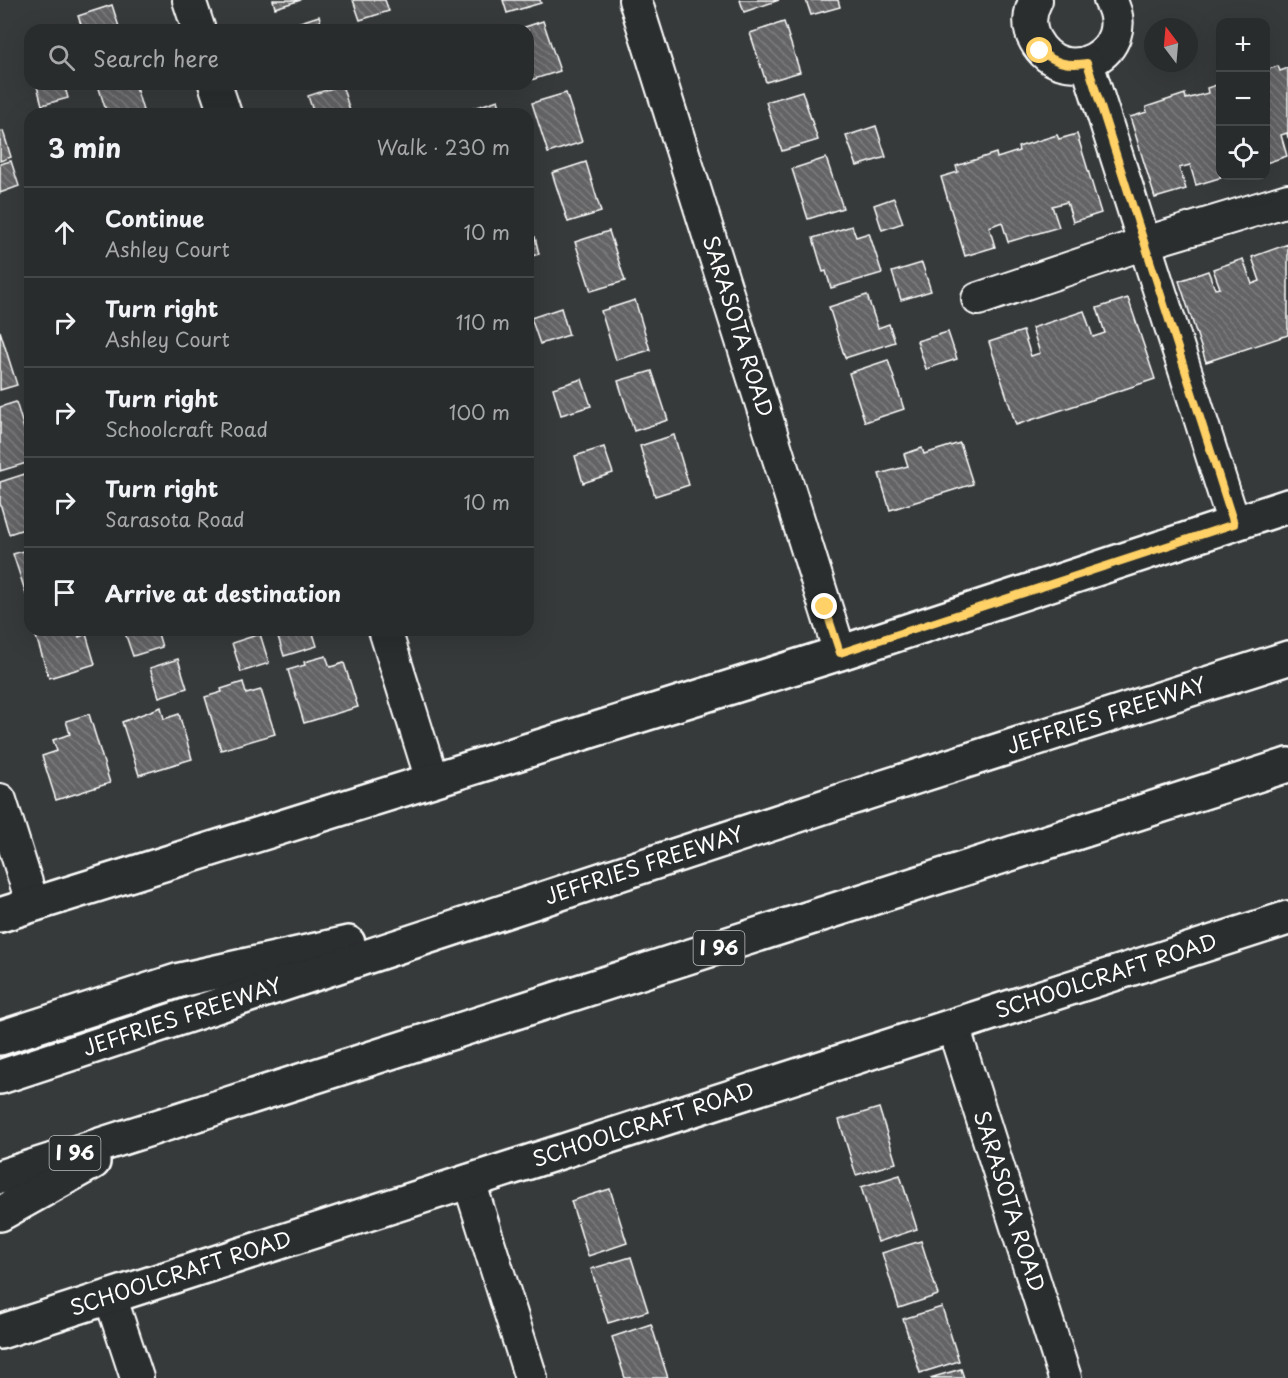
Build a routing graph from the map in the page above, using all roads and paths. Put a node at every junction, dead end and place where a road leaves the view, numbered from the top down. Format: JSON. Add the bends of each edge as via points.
{"nodes":[{"id":1,"x":189,"y":0,"type":"edge"},
{"id":2,"x":636,"y":0,"type":"edge"},
{"id":3,"x":1036,"y":0,"type":"edge"},
{"id":4,"x":1110,"y":0,"type":"edge"},
{"id":5,"x":196,"y":24,"type":"edge"},
{"id":6,"x":1087,"y":63,"type":"junction"},
{"id":7,"x":217,"y":90,"type":"edge"},
{"id":8,"x":223,"y":108,"type":"edge"},
{"id":9,"x":1288,"y":200,"type":"edge"},
{"id":10,"x":1145,"y":243,"type":"junction"},
{"id":11,"x":978,"y":299,"type":"dead end"},
{"id":12,"x":1288,"y":506,"type":"edge"},
{"id":13,"x":1234,"y":524,"type":"junction"},
{"id":14,"x":387,"y":636,"type":"edge"},
{"id":15,"x":840,"y":653,"type":"junction"},
{"id":16,"x":1288,"y":658,"type":"edge"},
{"id":17,"x":1288,"y":765,"type":"edge"},
{"id":18,"x":432,"y":780,"type":"junction"},
{"id":19,"x":0,"y":800,"type":"edge"},
{"id":20,"x":537,"y":901,"type":"junction"},
{"id":21,"x":33,"y":905,"type":"junction"},
{"id":22,"x":0,"y":915,"type":"edge"},
{"id":23,"x":1288,"y":918,"type":"edge"},
{"id":24,"x":953,"y":1026,"type":"junction"},
{"id":25,"x":0,"y":1038,"type":"edge"},
{"id":26,"x":0,"y":1077,"type":"edge"},
{"id":27,"x":150,"y":1130,"type":"junction"},
{"id":28,"x":0,"y":1177,"type":"edge"},
{"id":29,"x":469,"y":1181,"type":"junction"},
{"id":30,"x":0,"y":1214,"type":"edge"},
{"id":31,"x":110,"y":1296,"type":"junction"},
{"id":32,"x":0,"y":1332,"type":"edge"},
{"id":33,"x":137,"y":1378,"type":"edge"},
{"id":34,"x":531,"y":1378,"type":"edge"},
{"id":35,"x":1065,"y":1378,"type":"edge"}],
"edges":[{"from":1,"to":5,"type":"street"},
{"from":2,"to":15,"type":"street","name":"SARASOTA ROAD"},
{"from":3,"to":6,"type":"street","via":[[1030,19],[1032,36],[1040,51],[1071,66]]},
{"from":4,"to":6,"type":"street","via":[[1117,25],[1113,41],[1102,55]]},
{"from":6,"to":10,"type":"street"},
{"from":7,"to":8,"type":"street"},
{"from":9,"to":10,"type":"street"},
{"from":10,"to":11,"type":"street"},
{"from":10,"to":13,"type":"street"},
{"from":12,"to":13,"type":"main road"},
{"from":13,"to":15,"type":"main road"},
{"from":14,"to":18,"type":"street"},
{"from":15,"to":18,"type":"main road"},
{"from":16,"to":20,"type":"main road","name":"JEFFRIES FREEWAY"},
{"from":17,"to":27,"type":"main road","number":"I 96"},
{"from":18,"to":21,"type":"main road"},
{"from":19,"to":21,"type":"street"},
{"from":20,"to":25,"type":"main road","via":[[180,980]]},
{"from":20,"to":26,"type":"main road","name":"JEFFRIES FREEWAY"},
{"from":21,"to":22,"type":"main road"},
{"from":23,"to":24,"type":"main road","name":"SCHOOLCRAFT ROAD"},
{"from":24,"to":29,"type":"main road","name":"SCHOOLCRAFT ROAD"},
{"from":24,"to":35,"type":"street","name":"SARASOTA ROAD"},
{"from":27,"to":28,"type":"main road","number":"I 96"},
{"from":27,"to":30,"type":"main road"},
{"from":29,"to":31,"type":"main road","name":"SCHOOLCRAFT ROAD"},
{"from":29,"to":34,"type":"street"},
{"from":31,"to":32,"type":"main road","name":"SCHOOLCRAFT ROAD"},
{"from":31,"to":33,"type":"street"}]}
